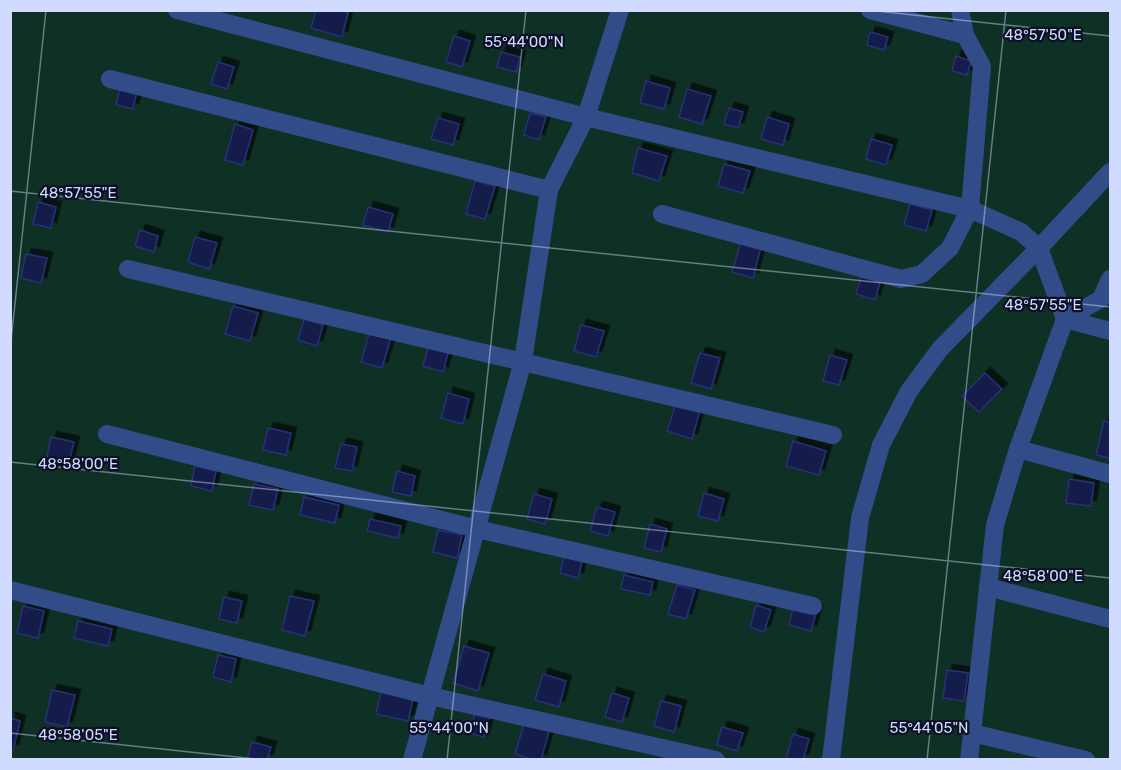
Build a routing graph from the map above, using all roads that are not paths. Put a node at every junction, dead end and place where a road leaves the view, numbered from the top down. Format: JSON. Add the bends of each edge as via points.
{"nodes":[{"id":1,"x":177,"y":10,"type":"edge"},
{"id":2,"x":620,"y":10,"type":"edge"},
{"id":3,"x":870,"y":10,"type":"edge"},
{"id":4,"x":960,"y":10,"type":"edge"},
{"id":5,"x":965,"y":35,"type":"junction"},
{"id":6,"x":110,"y":79,"type":"dead end"},
{"id":7,"x":586,"y":117,"type":"junction"},
{"id":8,"x":1110,"y":172,"type":"edge"},
{"id":9,"x":549,"y":190,"type":"junction"},
{"id":10,"x":969,"y":209,"type":"junction"},
{"id":11,"x":662,"y":214,"type":"dead end"},
{"id":12,"x":1039,"y":248,"type":"junction"},
{"id":13,"x":128,"y":270,"type":"dead end"},
{"id":14,"x":1110,"y":279,"type":"edge"},
{"id":15,"x":1065,"y":319,"type":"junction"},
{"id":16,"x":1110,"y":331,"type":"edge"},
{"id":17,"x":523,"y":361,"type":"junction"},
{"id":18,"x":107,"y":434,"type":"dead end"},
{"id":19,"x":833,"y":435,"type":"dead end"},
{"id":20,"x":1018,"y":449,"type":"junction"},
{"id":21,"x":1110,"y":474,"type":"edge"},
{"id":22,"x":477,"y":529,"type":"junction"},
{"id":23,"x":988,"y":587,"type":"junction"},
{"id":24,"x":10,"y":590,"type":"edge"},
{"id":25,"x":813,"y":606,"type":"dead end"},
{"id":26,"x":1110,"y":619,"type":"edge"},
{"id":27,"x":430,"y":696,"type":"junction"},
{"id":28,"x":972,"y":733,"type":"junction"},
{"id":29,"x":412,"y":759,"type":"edge"},
{"id":30,"x":716,"y":759,"type":"edge"},
{"id":31,"x":831,"y":759,"type":"edge"},
{"id":32,"x":969,"y":759,"type":"edge"},
{"id":33,"x":1086,"y":759,"type":"edge"}],
"edges":[{"from":1,"to":7,"type":"street"},
{"from":2,"to":7,"type":"street"},
{"from":3,"to":5,"type":"street"},
{"from":4,"to":5,"type":"street"},
{"from":5,"to":10,"type":"street","via":[[982,66]]},
{"from":6,"to":9,"type":"street"},
{"from":7,"to":9,"type":"street"},
{"from":7,"to":10,"type":"street"},
{"from":8,"to":12,"type":"street"},
{"from":9,"to":17,"type":"street"},
{"from":10,"to":11,"type":"street","via":[[950,248],[922,274],[901,279]]},
{"from":10,"to":12,"type":"street","via":[[1021,232]]},
{"from":12,"to":15,"type":"street"},
{"from":12,"to":31,"type":"street","via":[[940,349],[909,391],[881,445],[860,518]]},
{"from":13,"to":17,"type":"street"},
{"from":14,"to":15,"type":"street","via":[[1101,299]]},
{"from":15,"to":16,"type":"street"},
{"from":15,"to":20,"type":"street"},
{"from":17,"to":19,"type":"street"},
{"from":17,"to":22,"type":"street"},
{"from":18,"to":22,"type":"street"},
{"from":20,"to":21,"type":"street"},
{"from":20,"to":23,"type":"street","via":[[995,525]]},
{"from":22,"to":25,"type":"street"},
{"from":22,"to":27,"type":"street"},
{"from":23,"to":26,"type":"street"},
{"from":23,"to":28,"type":"street"},
{"from":24,"to":27,"type":"street"},
{"from":27,"to":29,"type":"street"},
{"from":27,"to":30,"type":"street"},
{"from":28,"to":32,"type":"street"},
{"from":28,"to":33,"type":"street"}]}
